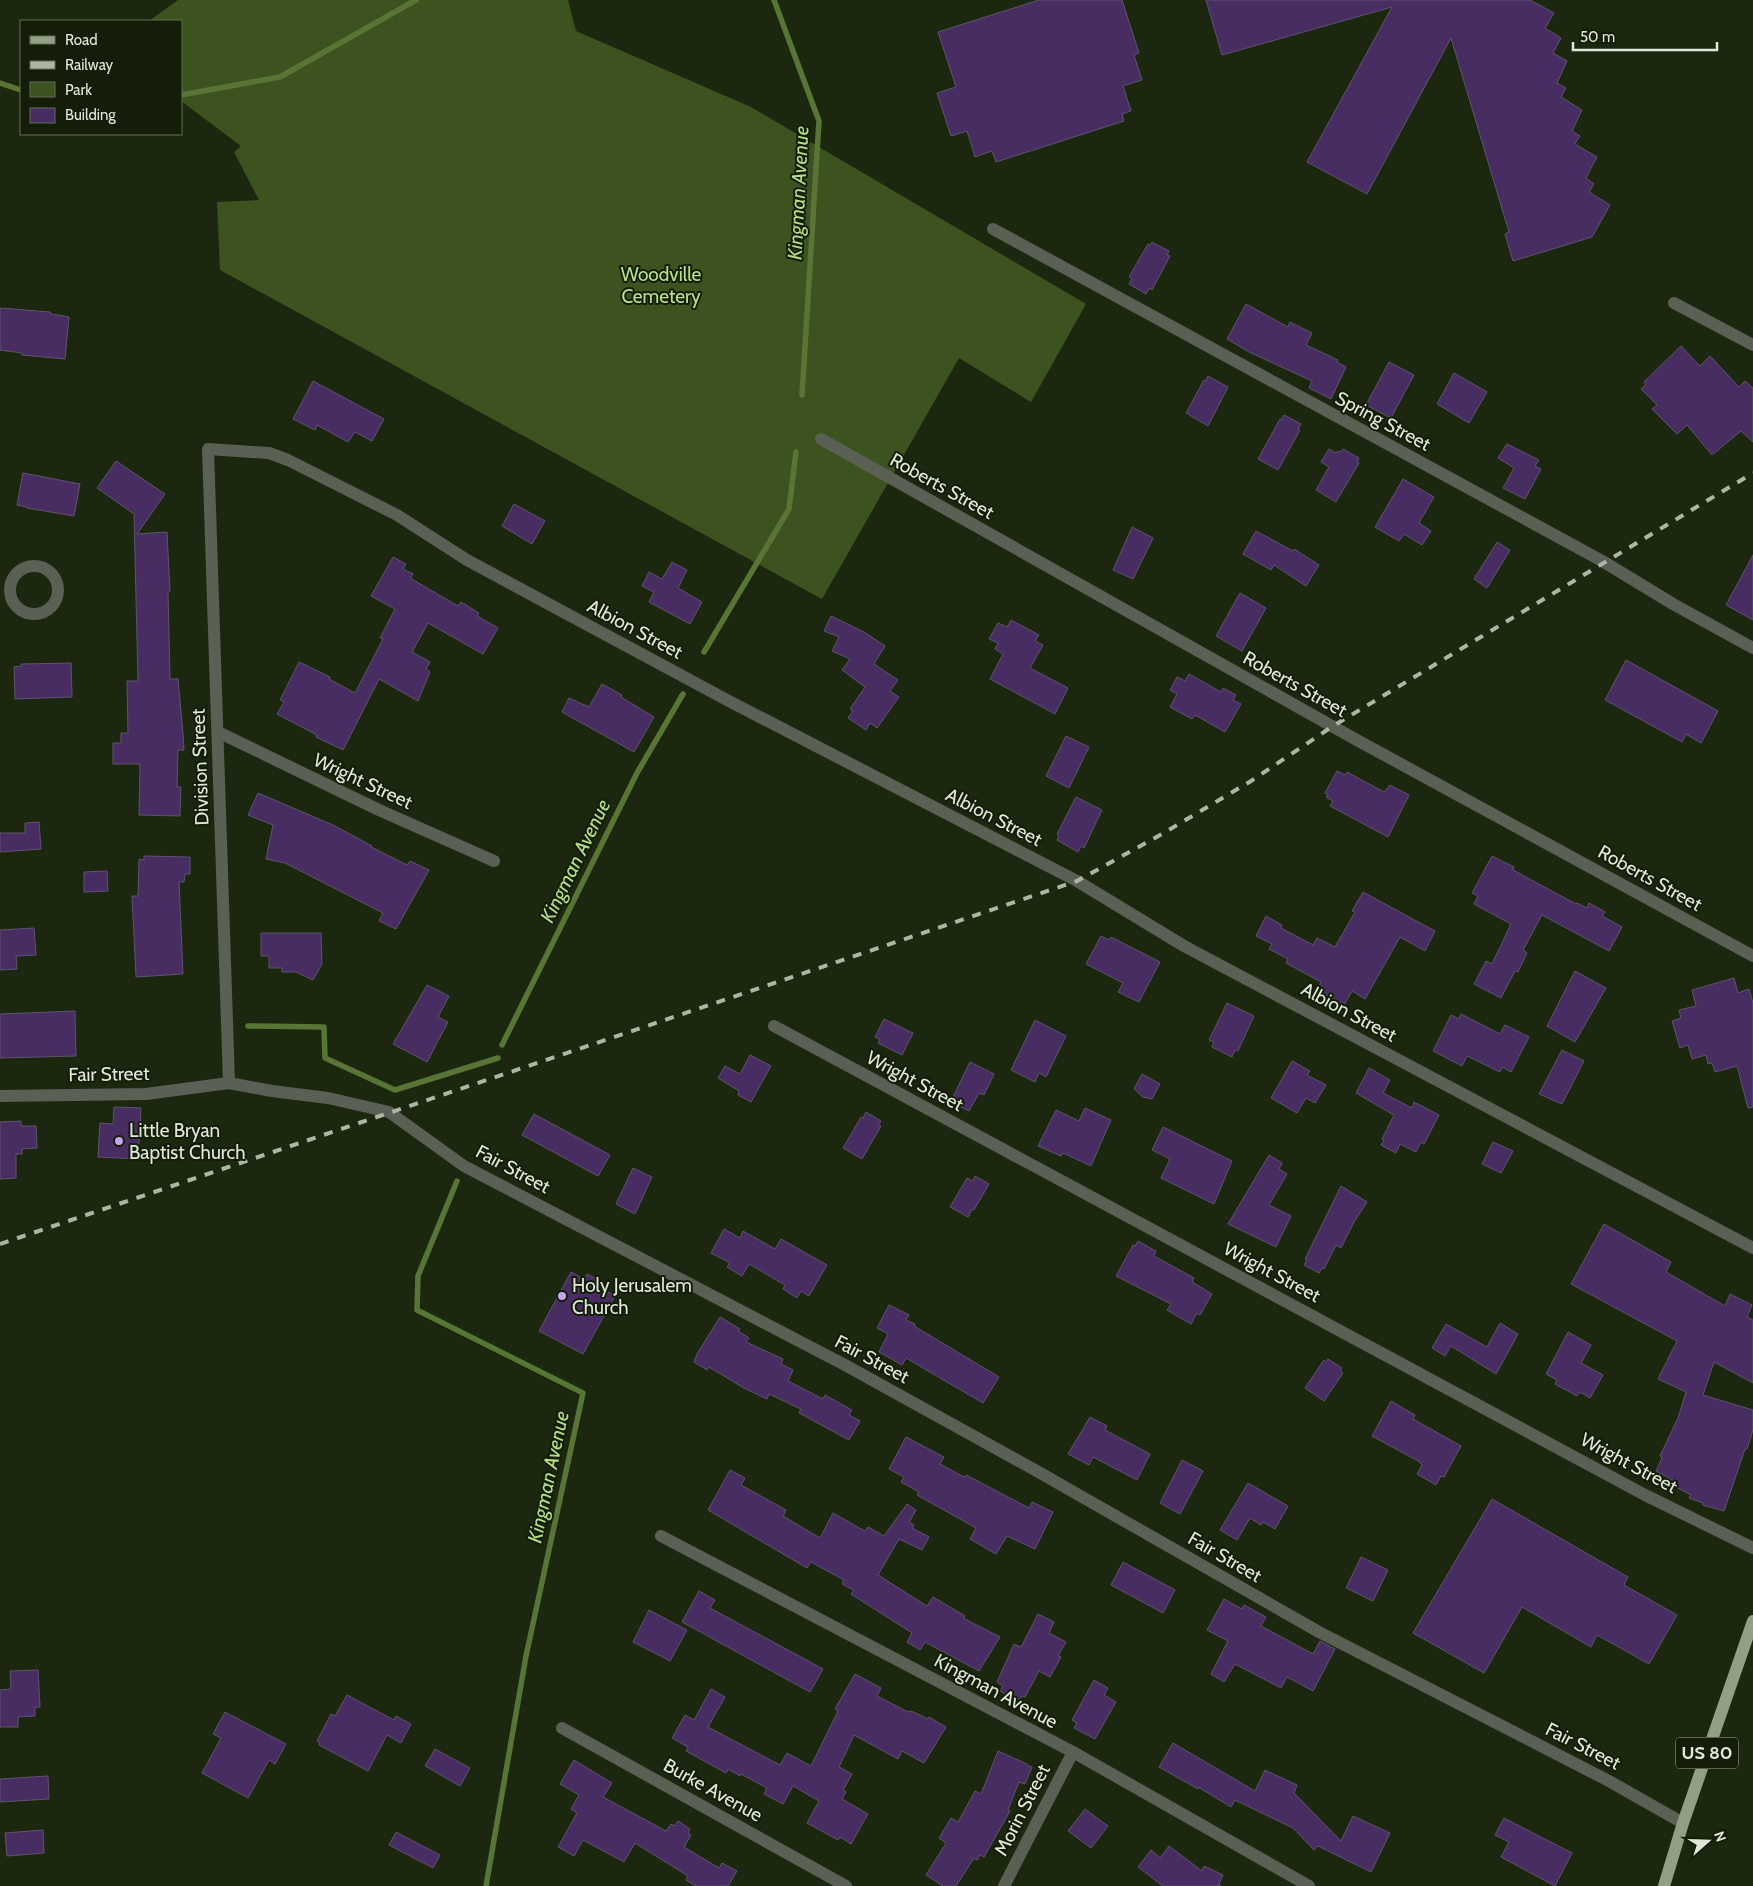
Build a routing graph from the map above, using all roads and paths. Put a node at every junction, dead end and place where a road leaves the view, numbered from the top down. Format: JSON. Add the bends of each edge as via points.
{"nodes":[{"id":1,"x":993,"y":228,"type":"dead end"},
{"id":2,"x":1674,"y":303,"type":"dead end"},
{"id":3,"x":1753,"y":345,"type":"edge"},
{"id":4,"x":821,"y":439,"type":"dead end"},
{"id":5,"x":208,"y":449,"type":"joint"},
{"id":6,"x":1753,"y":648,"type":"edge"},
{"id":7,"x":218,"y":732,"type":"junction"},
{"id":8,"x":494,"y":861,"type":"dead end"},
{"id":9,"x":1753,"y":956,"type":"edge"},
{"id":10,"x":774,"y":1026,"type":"dead end"},
{"id":11,"x":229,"y":1084,"type":"junction"},
{"id":12,"x":0,"y":1096,"type":"edge"},
{"id":13,"x":1753,"y":1248,"type":"edge"},
{"id":14,"x":661,"y":1536,"type":"dead end"},
{"id":15,"x":1753,"y":1548,"type":"edge"},
{"id":16,"x":1753,"y":1621,"type":"edge"},
{"id":17,"x":562,"y":1728,"type":"dead end"},
{"id":18,"x":1073,"y":1752,"type":"junction"},
{"id":19,"x":1683,"y":1823,"type":"junction"},
{"id":20,"x":846,"y":1886,"type":"edge"},
{"id":21,"x":1004,"y":1886,"type":"edge"},
{"id":22,"x":1309,"y":1886,"type":"edge"},
{"id":23,"x":1664,"y":1886,"type":"edge"}],
"edges":[{"from":1,"to":6,"type":"street","name":"Spring Street","via":[[1604,562]]},
{"from":2,"to":3,"type":"street"},
{"from":4,"to":9,"type":"street","name":"Roberts Street","via":[[1348,735]]},
{"from":5,"to":7,"type":"street","name":"Division Street"},
{"from":5,"to":13,"type":"street","name":"Albion Street","via":[[269,453],[397,515],[476,564],[727,700],[1076,881],[1184,946]]},
{"from":7,"to":8,"type":"street","name":"Wright Street"},
{"from":7,"to":11,"type":"street","name":"Division Street"},
{"from":10,"to":15,"type":"street","name":"Wright Street","via":[[1645,1495]]},
{"from":11,"to":12,"type":"street","name":"Fair Street","via":[[146,1094]]},
{"from":11,"to":19,"type":"street","name":"Fair Street","via":[[328,1098],[389,1112],[464,1166],[845,1365],[1319,1632],[1610,1781]]},
{"from":14,"to":18,"type":"street","name":"Kingman Avenue"},
{"from":16,"to":19,"type":"main road","number":"US 80"},
{"from":17,"to":20,"type":"street","name":"Burke Avenue"},
{"from":18,"to":21,"type":"street","name":"Morin Street"},
{"from":18,"to":22,"type":"street","name":"Kingman Avenue"},
{"from":19,"to":23,"type":"main road","number":"US 80"}]}
